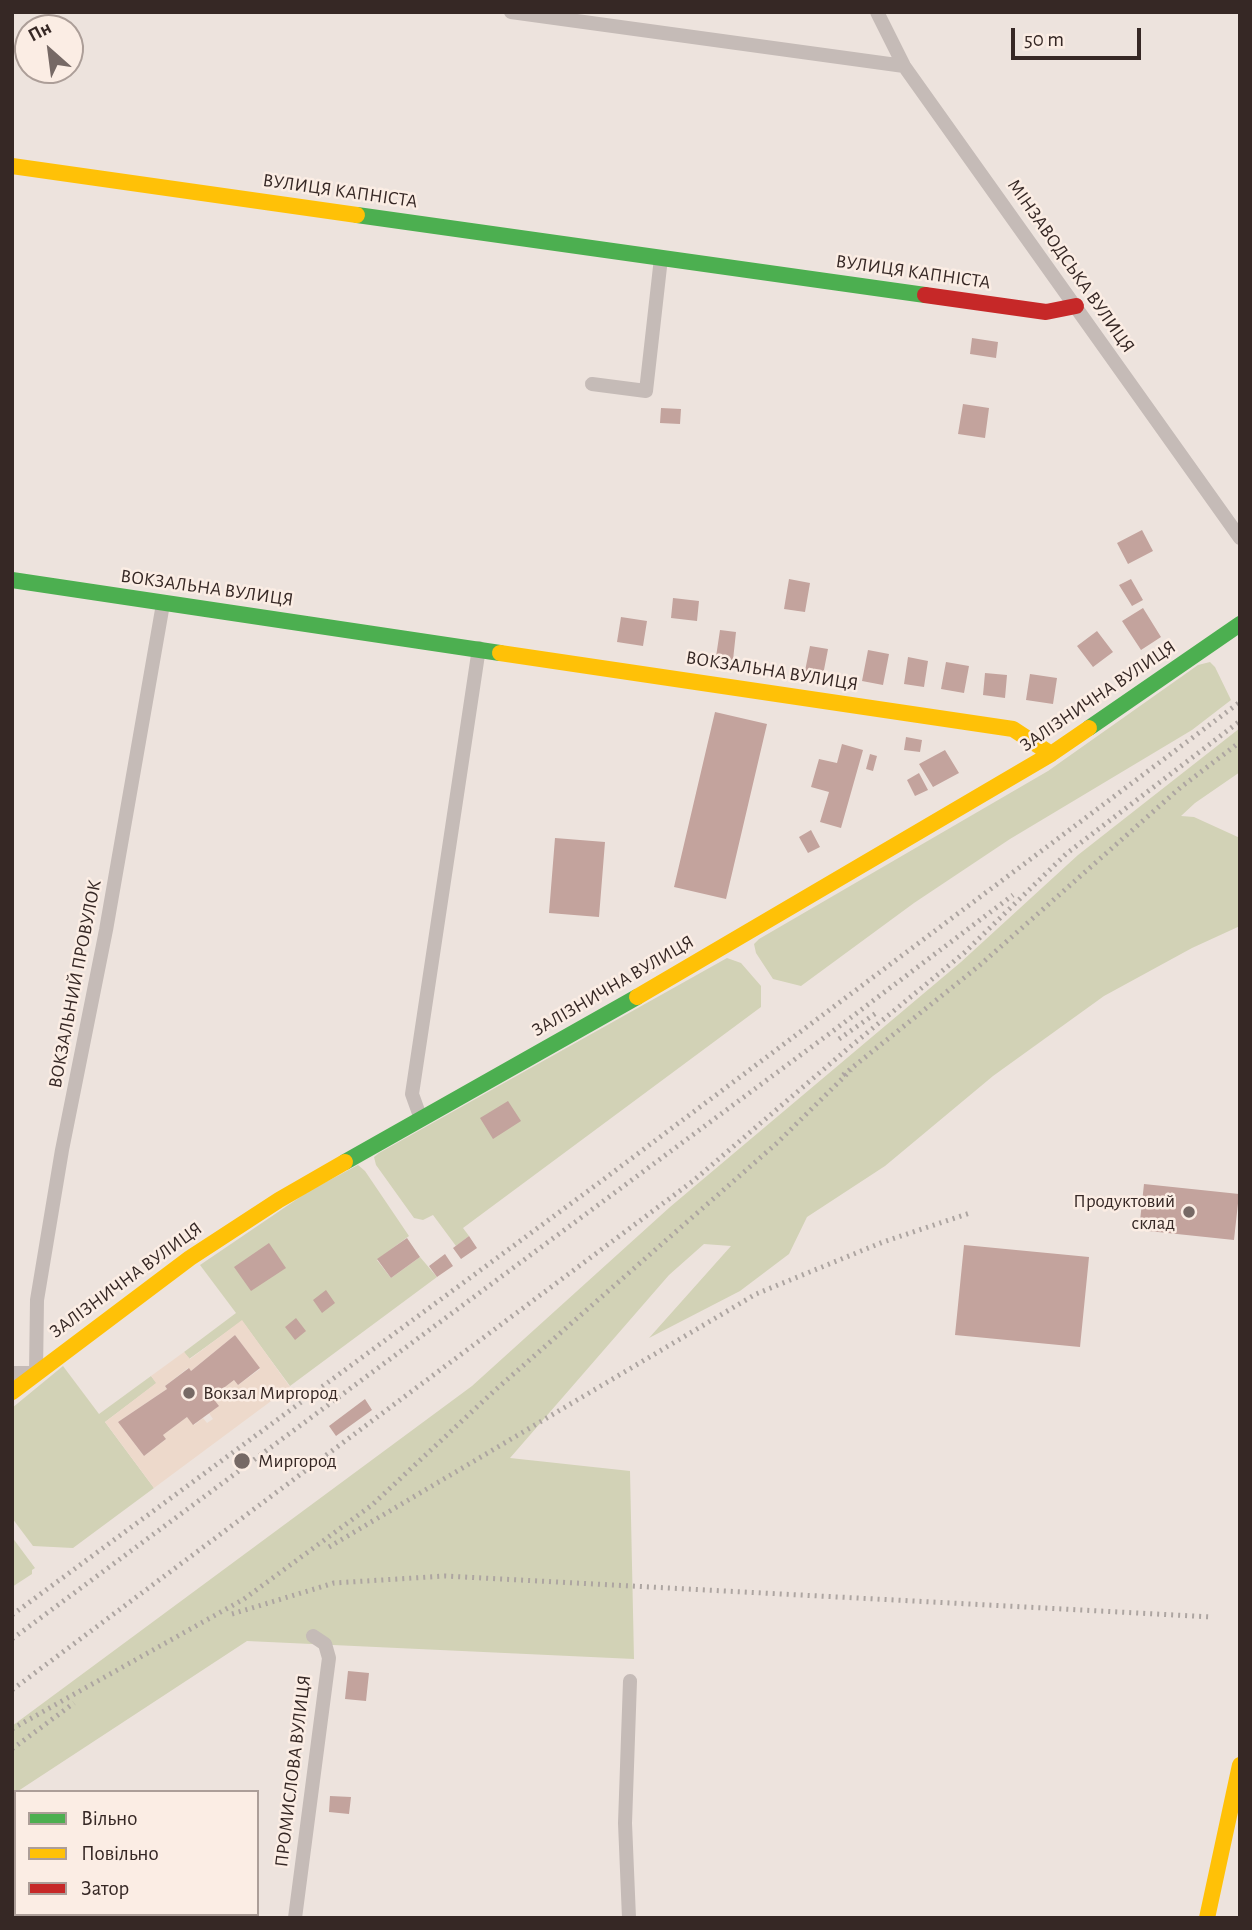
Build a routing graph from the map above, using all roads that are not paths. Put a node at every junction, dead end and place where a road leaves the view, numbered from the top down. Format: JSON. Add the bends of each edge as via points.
{"nodes":[{"id":1,"x":511,"y":12,"type":"edge"},
{"id":2,"x":877,"y":12,"type":"edge"},
{"id":3,"x":904,"y":66,"type":"junction"},
{"id":4,"x":12,"y":166,"type":"edge"},
{"id":5,"x":661,"y":258,"type":"junction"},
{"id":6,"x":1076,"y":306,"type":"junction"},
{"id":7,"x":592,"y":384,"type":"dead end"},
{"id":8,"x":1240,"y":538,"type":"edge"},
{"id":9,"x":12,"y":580,"type":"edge"},
{"id":10,"x":163,"y":604,"type":"junction"},
{"id":11,"x":1240,"y":624,"type":"edge"},
{"id":12,"x":479,"y":648,"type":"junction"},
{"id":13,"x":1051,"y":754,"type":"junction"},
{"id":14,"x":421,"y":1119,"type":"junction"},
{"id":15,"x":12,"y":1373,"type":"edge"},
{"id":16,"x":36,"y":1373,"type":"junction"},
{"id":17,"x":12,"y":1392,"type":"edge"},
{"id":18,"x":313,"y":1636,"type":"dead end"},
{"id":19,"x":630,"y":1681,"type":"dead end"},
{"id":20,"x":1240,"y":1765,"type":"edge"},
{"id":21,"x":295,"y":1918,"type":"edge"},
{"id":22,"x":629,"y":1918,"type":"edge"},
{"id":23,"x":1207,"y":1918,"type":"edge"}],
"edges":[{"from":1,"to":3,"type":"street"},
{"from":2,"to":3,"type":"street","name":"МІНЗАВОДСЬКА ВУЛИЦЯ"},
{"from":3,"to":6,"type":"street","name":"МІНЗАВОДСЬКА ВУЛИЦЯ"},
{"from":4,"to":5,"type":"street","name":"ВУЛИЦЯ КАПНІСТА"},
{"from":5,"to":6,"type":"street","name":"ВУЛИЦЯ КАПНІСТА","via":[[1046,312]]},
{"from":5,"to":7,"type":"street","via":[[646,391]]},
{"from":6,"to":8,"type":"street","name":"МІНЗАВОДСЬКА ВУЛИЦЯ"},
{"from":9,"to":10,"type":"street","name":"ВОКЗАЛЬНА ВУЛИЦЯ"},
{"from":10,"to":12,"type":"street","name":"ВОКЗАЛЬНА ВУЛИЦЯ"},
{"from":10,"to":16,"type":"street","name":"ВОКЗАЛЬНИЙ ПРОВУЛОК","via":[[37,1300]]},
{"from":11,"to":13,"type":"street","name":"ЗАЛІЗНИЧНА ВУЛИЦЯ"},
{"from":12,"to":13,"type":"street","name":"ВОКЗАЛЬНА ВУЛИЦЯ","via":[[1013,729]]},
{"from":12,"to":14,"type":"street","via":[[412,1094]]},
{"from":13,"to":14,"type":"street","name":"ЗАЛІЗНИЧНА ВУЛИЦЯ","via":[[739,939]]},
{"from":14,"to":16,"type":"street","name":"ЗАЛІЗНИЧНА ВУЛИЦЯ","via":[[279,1200],[190,1258]]},
{"from":15,"to":16,"type":"street"},
{"from":16,"to":17,"type":"street","name":"ЗАЛІЗНИЧНА ВУЛИЦЯ"},
{"from":18,"to":21,"type":"street","name":"ПРОМИСЛОВА ВУЛИЦЯ","via":[[324,1644],[329,1658]]},
{"from":19,"to":22,"type":"street","via":[[625,1823]]},
{"from":20,"to":23,"type":"street"}]}
